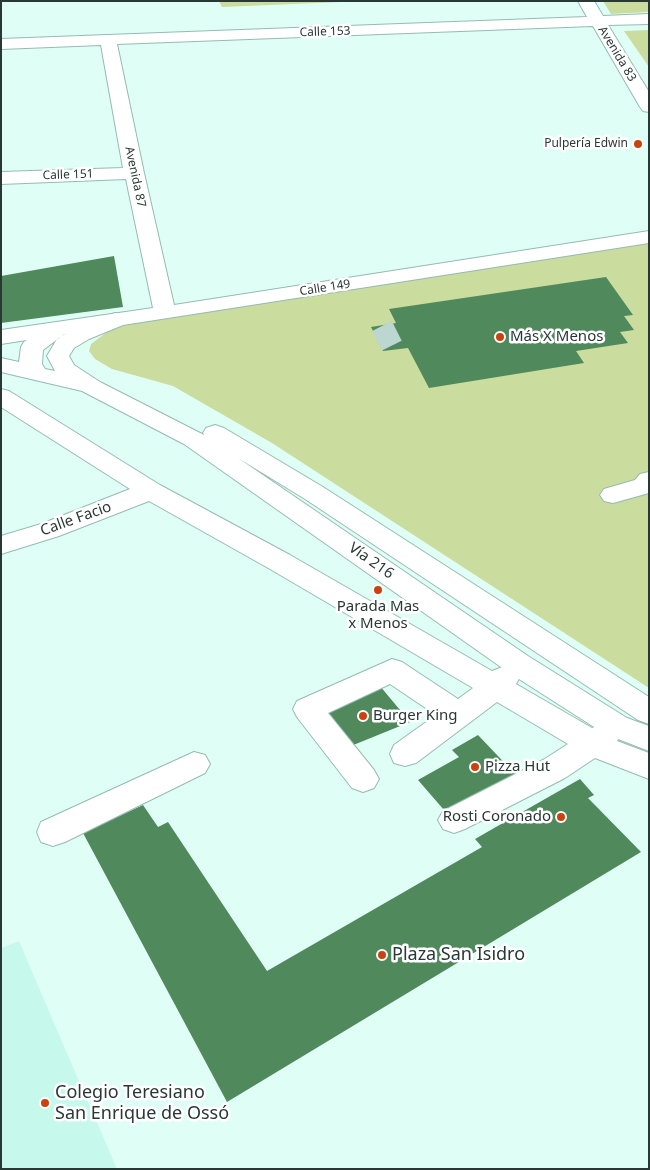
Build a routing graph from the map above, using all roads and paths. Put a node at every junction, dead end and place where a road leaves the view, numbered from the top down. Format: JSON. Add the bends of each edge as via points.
{"nodes":[{"id":1,"x":586,"y":1,"type":"edge"},
{"id":2,"x":649,"y":19,"type":"edge"},
{"id":3,"x":597,"y":21,"type":"junction"},
{"id":4,"x":108,"y":40,"type":"junction"},
{"id":5,"x":1,"y":44,"type":"edge"},
{"id":6,"x":649,"y":107,"type":"edge"},
{"id":7,"x":134,"y":173,"type":"junction"},
{"id":8,"x":1,"y":178,"type":"edge"},
{"id":9,"x":641,"y":238,"type":"edge"},
{"id":10,"x":649,"y":259,"type":"edge"},
{"id":11,"x":165,"y":313,"type":"junction"},
{"id":12,"x":114,"y":320,"type":"junction"},
{"id":13,"x":55,"y":330,"type":"junction"},
{"id":14,"x":1,"y":336,"type":"edge"},
{"id":15,"x":1,"y":365,"type":"edge"},
{"id":16,"x":36,"y":372,"type":"junction"},
{"id":17,"x":92,"y":387,"type":"junction"},
{"id":18,"x":1,"y":396,"type":"edge"},
{"id":19,"x":649,"y":480,"type":"edge"},
{"id":20,"x":151,"y":491,"type":"junction"},
{"id":21,"x":613,"y":494,"type":"dead end"},
{"id":22,"x":1,"y":545,"type":"edge"},
{"id":23,"x":518,"y":664,"type":"junction"},
{"id":24,"x":494,"y":688,"type":"junction"},
{"id":25,"x":649,"y":712,"type":"edge"},
{"id":26,"x":457,"y":714,"type":"junction"},
{"id":27,"x":605,"y":735,"type":"junction"},
{"id":28,"x":649,"y":739,"type":"edge"},
{"id":29,"x":405,"y":754,"type":"dead end"},
{"id":30,"x":194,"y":764,"type":"dead end"},
{"id":31,"x":649,"y":767,"type":"edge"},
{"id":32,"x":363,"y":779,"type":"dead end"},
{"id":33,"x":454,"y":820,"type":"dead end"},
{"id":34,"x":52,"y":832,"type":"dead end"}],
"edges":[{"from":1,"to":3,"type":"street","name":"Avenida 83"},
{"from":2,"to":3,"type":"street","name":"Calle 153"},
{"from":3,"to":4,"type":"street","name":"Calle 153"},
{"from":3,"to":6,"type":"street","name":"Avenida 83"},
{"from":4,"to":5,"type":"street","name":"Calle 153"},
{"from":4,"to":7,"type":"street","name":"Avenida 87"},
{"from":7,"to":8,"type":"street","name":"Calle 151"},
{"from":7,"to":11,"type":"street","name":"Avenida 87"},
{"from":9,"to":10,"type":"street"},
{"from":9,"to":11,"type":"street","name":"Calle 149"},
{"from":11,"to":12,"type":"street","name":"Calle 149"},
{"from":12,"to":13,"type":"street","name":"Calle 149"},
{"from":12,"to":17,"type":"street","via":[[65,344],[58,356],[64,369]]},
{"from":13,"to":14,"type":"street","name":"Calle 149"},
{"from":13,"to":16,"type":"street","via":[[32,347],[30,364]]},
{"from":15,"to":16,"type":"street","name":"Vía 216"},
{"from":16,"to":17,"type":"street","name":"Vía 216"},
{"from":17,"to":23,"type":"street","name":"Vía 216","via":[[193,439]]},
{"from":17,"to":25,"type":"street","name":"Vía 216","via":[[139,397],[209,429]]},
{"from":18,"to":20,"type":"street"},
{"from":19,"to":21,"type":"street","via":[[644,486]]},
{"from":20,"to":22,"type":"street","name":"Calle Facio"},
{"from":20,"to":24,"type":"street","via":[[280,562]]},
{"from":23,"to":24,"type":"street"},
{"from":23,"to":27,"type":"street","name":"Vía 216"},
{"from":24,"to":26,"type":"street"},
{"from":24,"to":27,"type":"street"},
{"from":26,"to":29,"type":"street"},
{"from":26,"to":32,"type":"street","via":[[392,670],[308,709]]},
{"from":27,"to":28,"type":"street","name":"Vía 216"},
{"from":27,"to":31,"type":"street"},
{"from":27,"to":33,"type":"street","via":[[554,770]]},
{"from":30,"to":34,"type":"street"}]}
